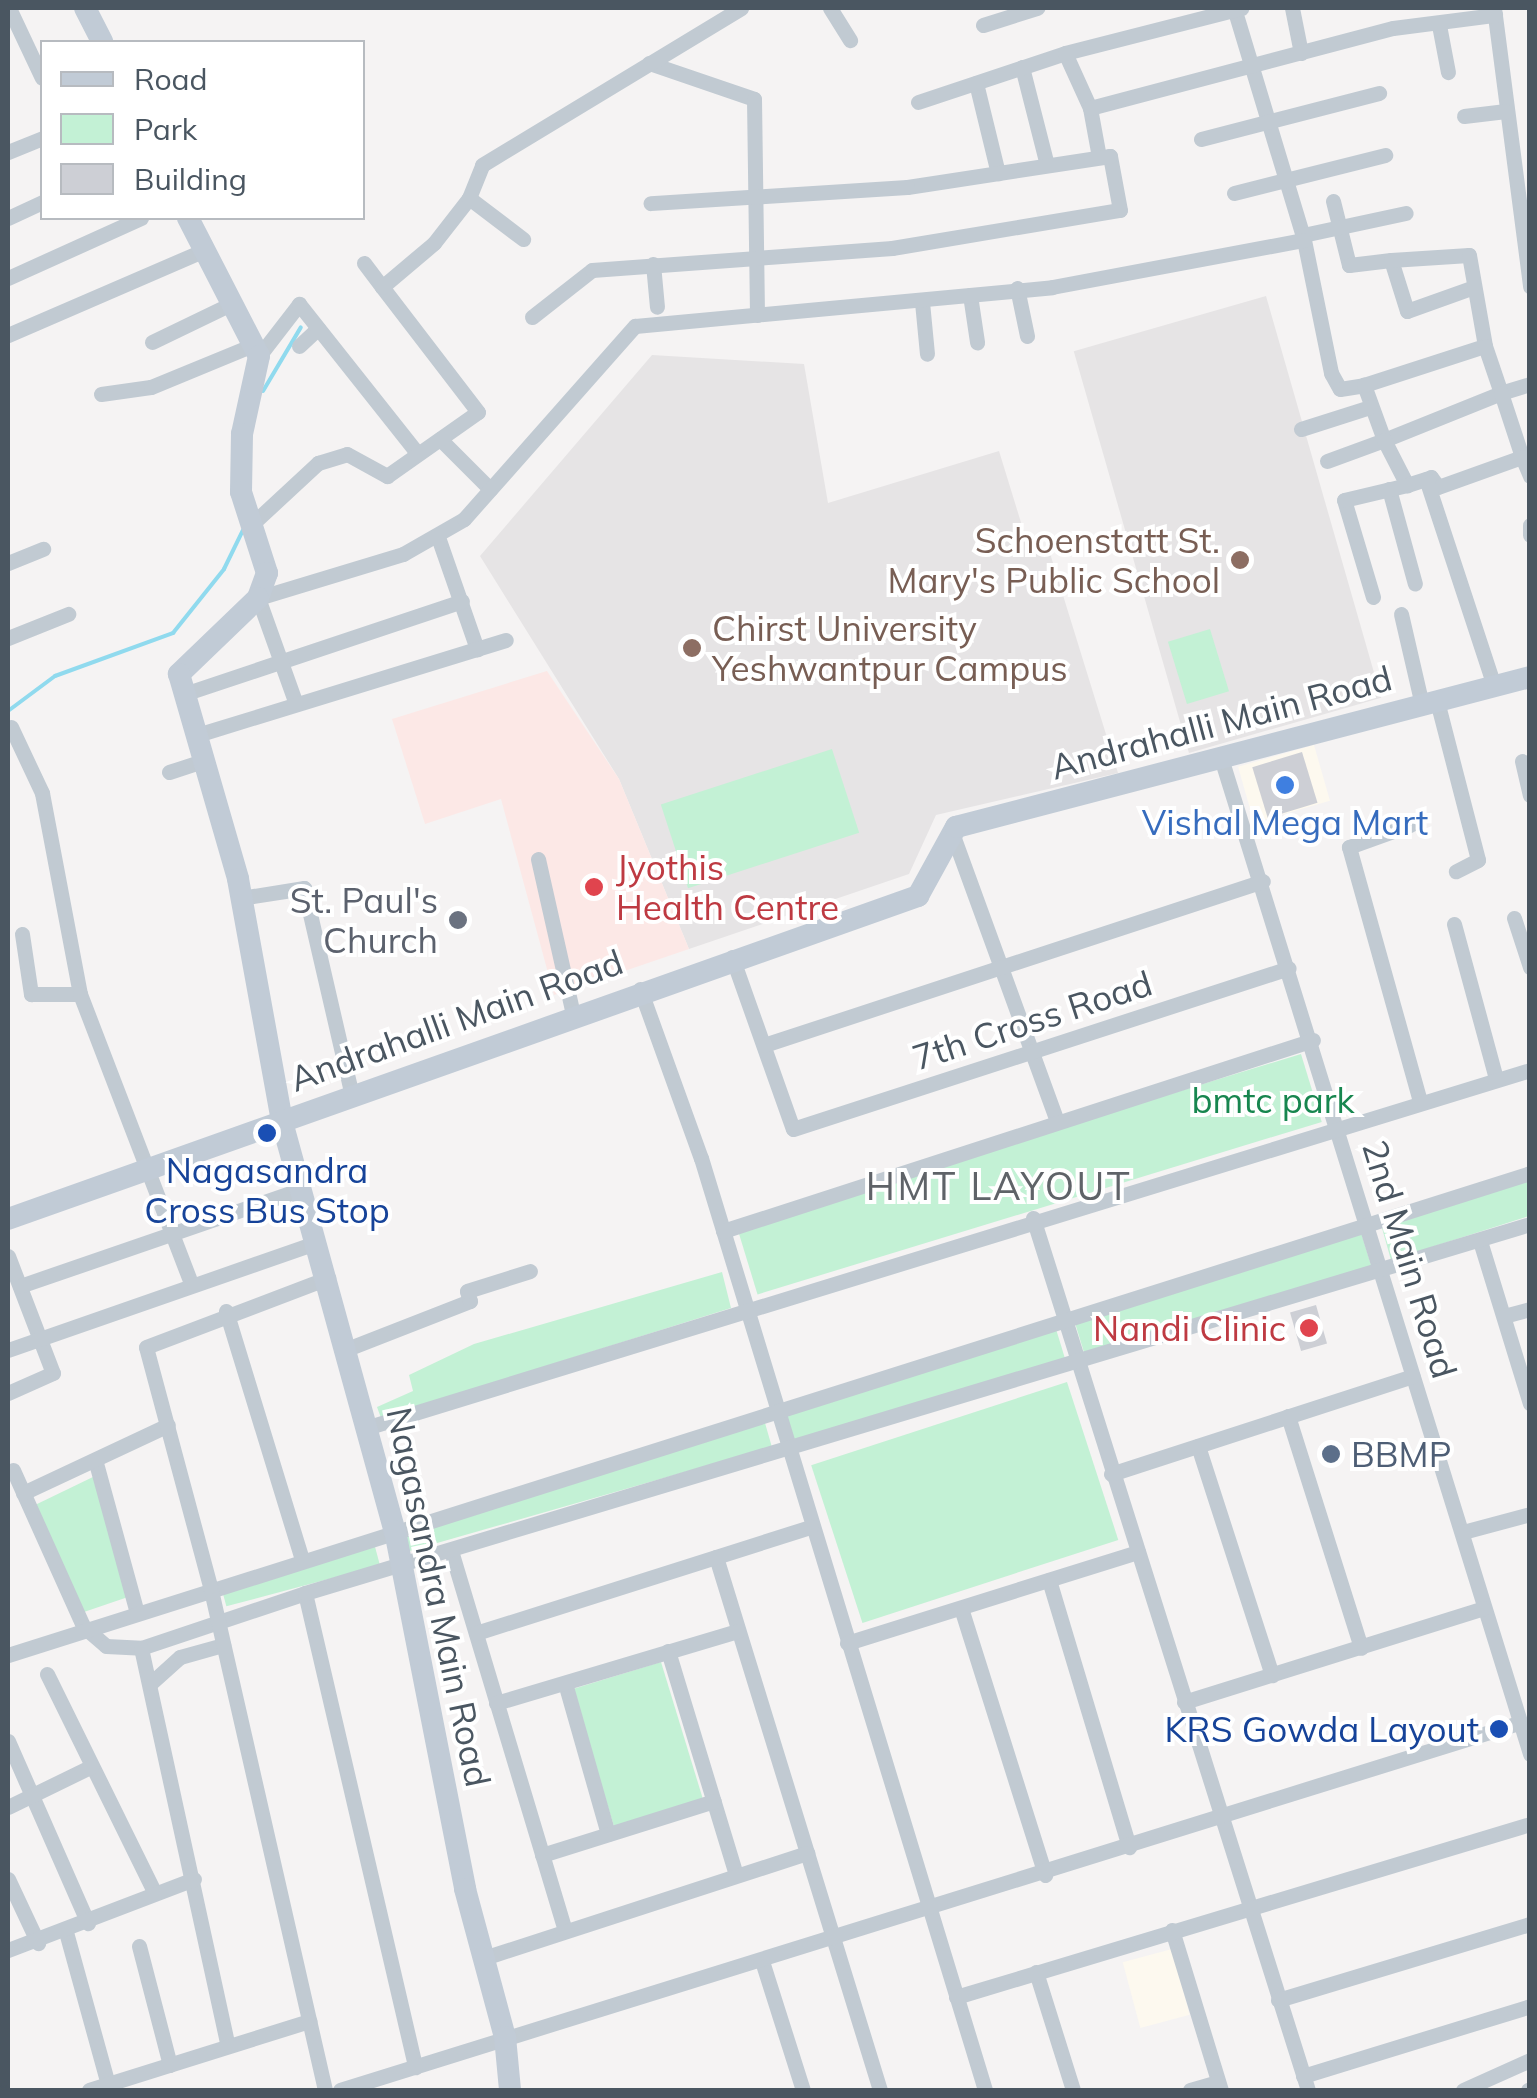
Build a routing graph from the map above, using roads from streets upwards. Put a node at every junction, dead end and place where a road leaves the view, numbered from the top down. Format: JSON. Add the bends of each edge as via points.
{"nodes":[{"id":1,"x":9,"y":8,"type":"edge"},
{"id":2,"x":85,"y":8,"type":"edge"},
{"id":3,"x":741,"y":8,"type":"edge"},
{"id":4,"x":830,"y":8,"type":"edge"},
{"id":5,"x":1037,"y":8,"type":"edge"},
{"id":6,"x":1237,"y":8,"type":"edge"},
{"id":7,"x":1292,"y":8,"type":"edge"},
{"id":8,"x":1495,"y":11,"type":"edge"},
{"id":9,"x":983,"y":25,"type":"dead end"},
{"id":10,"x":1439,"y":25,"type":"junction"},
{"id":11,"x":101,"y":40,"type":"edge"},
{"id":12,"x":850,"y":40,"type":"dead end"},
{"id":13,"x":1065,"y":53,"type":"junction"},
{"id":14,"x":1302,"y":53,"type":"junction"},
{"id":15,"x":649,"y":62,"type":"junction"},
{"id":16,"x":1254,"y":64,"type":"junction"},
{"id":17,"x":1022,"y":68,"type":"junction"},
{"id":18,"x":1448,"y":72,"type":"dead end"},
{"id":19,"x":40,"y":74,"type":"edge"},
{"id":20,"x":976,"y":83,"type":"junction"},
{"id":21,"x":1379,"y":94,"type":"dead end"},
{"id":22,"x":918,"y":102,"type":"dead end"},
{"id":23,"x":1090,"y":108,"type":"junction"},
{"id":24,"x":1506,"y":111,"type":"junction"},
{"id":25,"x":1464,"y":116,"type":"dead end"},
{"id":26,"x":1270,"y":122,"type":"junction"},
{"id":27,"x":40,"y":139,"type":"edge"},
{"id":28,"x":1202,"y":139,"type":"dead end"},
{"id":29,"x":8,"y":152,"type":"edge"},
{"id":30,"x":1385,"y":155,"type":"dead end"},
{"id":31,"x":1098,"y":157,"type":"junction"},
{"id":32,"x":1047,"y":165,"type":"junction"},
{"id":33,"x":998,"y":173,"type":"junction"},
{"id":34,"x":1287,"y":180,"type":"junction"},
{"id":35,"x":1234,"y":194,"type":"dead end"},
{"id":36,"x":754,"y":196,"type":"junction"},
{"id":37,"x":469,"y":198,"type":"junction"},
{"id":38,"x":1333,"y":201,"type":"dead end"},
{"id":39,"x":40,"y":203,"type":"edge"},
{"id":40,"x":650,"y":203,"type":"dead end"},
{"id":41,"x":1406,"y":213,"type":"dead end"},
{"id":42,"x":8,"y":218,"type":"edge"},
{"id":43,"x":137,"y":220,"type":"edge"},
{"id":44,"x":189,"y":220,"type":"edge"},
{"id":45,"x":1339,"y":227,"type":"junction"},
{"id":46,"x":1304,"y":238,"type":"junction"},
{"id":47,"x":523,"y":239,"type":"dead end"},
{"id":48,"x":1525,"y":242,"type":"edge"},
{"id":49,"x":204,"y":250,"type":"junction"},
{"id":50,"x":754,"y":259,"type":"junction"},
{"id":51,"x":1391,"y":260,"type":"junction"},
{"id":52,"x":364,"y":263,"type":"dead end"},
{"id":53,"x":653,"y":264,"type":"junction"},
{"id":54,"x":8,"y":278,"type":"edge"},
{"id":55,"x":382,"y":287,"type":"junction"},
{"id":56,"x":1017,"y":288,"type":"junction"},
{"id":57,"x":1474,"y":288,"type":"junction"},
{"id":58,"x":1530,"y":288,"type":"edge"},
{"id":59,"x":970,"y":296,"type":"junction"},
{"id":60,"x":922,"y":302,"type":"junction"},
{"id":61,"x":231,"y":304,"type":"junction"},
{"id":62,"x":657,"y":306,"type":"dead end"},
{"id":63,"x":757,"y":315,"type":"junction"},
{"id":64,"x":532,"y":318,"type":"dead end"},
{"id":65,"x":318,"y":328,"type":"junction"},
{"id":66,"x":8,"y":334,"type":"edge"},
{"id":67,"x":1027,"y":336,"type":"dead end"},
{"id":68,"x":152,"y":342,"type":"dead end"},
{"id":69,"x":977,"y":342,"type":"dead end"},
{"id":70,"x":300,"y":346,"type":"dead end"},
{"id":71,"x":1484,"y":346,"type":"junction"},
{"id":72,"x":256,"y":351,"type":"junction"},
{"id":73,"x":928,"y":354,"type":"dead end"},
{"id":74,"x":1530,"y":384,"type":"edge"},
{"id":75,"x":1364,"y":385,"type":"junction"},
{"id":76,"x":1501,"y":393,"type":"junction"},
{"id":77,"x":101,"y":394,"type":"dead end"},
{"id":78,"x":1370,"y":407,"type":"junction"},
{"id":79,"x":1301,"y":430,"type":"dead end"},
{"id":80,"x":440,"y":439,"type":"junction"},
{"id":81,"x":1384,"y":440,"type":"junction"},
{"id":82,"x":418,"y":454,"type":"junction"},
{"id":83,"x":1522,"y":458,"type":"junction"},
{"id":84,"x":1327,"y":461,"type":"dead end"},
{"id":85,"x":1530,"y":476,"type":"edge"},
{"id":86,"x":1426,"y":479,"type":"junction"},
{"id":87,"x":1406,"y":485,"type":"junction"},
{"id":88,"x":490,"y":489,"type":"junction"},
{"id":89,"x":1389,"y":489,"type":"junction"},
{"id":90,"x":1530,"y":525,"type":"edge"},
{"id":91,"x":250,"y":526,"type":"junction"},
{"id":92,"x":1530,"y":535,"type":"edge"},
{"id":93,"x":438,"y":536,"type":"junction"},
{"id":94,"x":43,"y":549,"type":"dead end"},
{"id":95,"x":8,"y":563,"type":"edge"},
{"id":96,"x":1416,"y":584,"type":"dead end"},
{"id":97,"x":258,"y":598,"type":"junction"},
{"id":98,"x":1374,"y":598,"type":"dead end"},
{"id":99,"x":462,"y":601,"type":"junction"},
{"id":100,"x":68,"y":614,"type":"dead end"},
{"id":101,"x":1401,"y":614,"type":"dead end"},
{"id":102,"x":8,"y":638,"type":"edge"},
{"id":103,"x":506,"y":640,"type":"dead end"},
{"id":104,"x":477,"y":649,"type":"junction"},
{"id":105,"x":281,"y":662,"type":"junction"},
{"id":106,"x":1530,"y":677,"type":"edge"},
{"id":107,"x":1494,"y":686,"type":"junction"},
{"id":108,"x":184,"y":694,"type":"junction"},
{"id":109,"x":1429,"y":703,"type":"junction"},
{"id":110,"x":296,"y":704,"type":"junction"},
{"id":111,"x":11,"y":727,"type":"dead end"},
{"id":112,"x":197,"y":735,"type":"junction"},
{"id":113,"x":1220,"y":758,"type":"junction"},
{"id":114,"x":206,"y":760,"type":"junction"},
{"id":115,"x":1522,"y":761,"type":"dead end"},
{"id":116,"x":169,"y":772,"type":"dead end"},
{"id":117,"x":1530,"y":795,"type":"edge"},
{"id":118,"x":1410,"y":825,"type":"dead end"},
{"id":119,"x":951,"y":830,"type":"junction"},
{"id":120,"x":538,"y":860,"type":"dead end"},
{"id":121,"x":1456,"y":870,"type":"dead end"},
{"id":122,"x":1263,"y":881,"type":"junction"},
{"id":123,"x":242,"y":898,"type":"junction"},
{"id":124,"x":1514,"y":918,"type":"dead end"},
{"id":125,"x":1454,"y":924,"type":"dead end"},
{"id":126,"x":22,"y":934,"type":"dead end"},
{"id":127,"x":732,"y":957,"type":"junction"},
{"id":128,"x":1005,"y":963,"type":"junction"},
{"id":129,"x":1530,"y":967,"type":"edge"},
{"id":130,"x":1290,"y":968,"type":"junction"},
{"id":131,"x":640,"y":989,"type":"junction"},
{"id":132,"x":80,"y":994,"type":"junction"},
{"id":133,"x":573,"y":1014,"type":"junction"},
{"id":134,"x":1313,"y":1040,"type":"junction"},
{"id":135,"x":764,"y":1046,"type":"junction"},
{"id":136,"x":1036,"y":1051,"type":"junction"},
{"id":137,"x":1530,"y":1070,"type":"edge"},
{"id":138,"x":1496,"y":1079,"type":"junction"},
{"id":139,"x":352,"y":1096,"type":"junction"},
{"id":140,"x":1420,"y":1102,"type":"junction"},
{"id":141,"x":282,"y":1122,"type":"junction"},
{"id":142,"x":1056,"y":1122,"type":"junction"},
{"id":143,"x":1338,"y":1126,"type":"junction"},
{"id":144,"x":150,"y":1168,"type":"junction"},
{"id":145,"x":1530,"y":1173,"type":"edge"},
{"id":146,"x":301,"y":1189,"type":"junction"},
{"id":147,"x":1033,"y":1218,"type":"junction"},
{"id":148,"x":8,"y":1219,"type":"edge"},
{"id":149,"x":1368,"y":1220,"type":"junction"},
{"id":150,"x":1530,"y":1224,"type":"edge"},
{"id":151,"x":172,"y":1230,"type":"junction"},
{"id":152,"x":723,"y":1231,"type":"junction"},
{"id":153,"x":1480,"y":1241,"type":"junction"},
{"id":154,"x":318,"y":1242,"type":"junction"},
{"id":155,"x":8,"y":1256,"type":"edge"},
{"id":156,"x":1382,"y":1269,"type":"junction"},
{"id":157,"x":530,"y":1271,"type":"dead end"},
{"id":158,"x":328,"y":1278,"type":"junction"},
{"id":159,"x":191,"y":1283,"type":"junction"},
{"id":160,"x":20,"y":1286,"type":"junction"},
{"id":161,"x":744,"y":1308,"type":"junction"},
{"id":162,"x":1530,"y":1308,"type":"edge"},
{"id":163,"x":226,"y":1311,"type":"junction"},
{"id":164,"x":1065,"y":1316,"type":"junction"},
{"id":165,"x":1504,"y":1316,"type":"junction"},
{"id":166,"x":40,"y":1336,"type":"junction"},
{"id":167,"x":346,"y":1349,"type":"junction"},
{"id":168,"x":8,"y":1350,"type":"edge"},
{"id":169,"x":1079,"y":1363,"type":"junction"},
{"id":170,"x":1412,"y":1376,"type":"junction"},
{"id":171,"x":1526,"y":1379,"type":"edge"},
{"id":172,"x":8,"y":1393,"type":"edge"},
{"id":173,"x":1530,"y":1404,"type":"edge"},
{"id":174,"x":775,"y":1408,"type":"junction"},
{"id":175,"x":1288,"y":1416,"type":"junction"},
{"id":176,"x":168,"y":1424,"type":"junction"},
{"id":177,"x":369,"y":1428,"type":"junction"},
{"id":178,"x":1198,"y":1446,"type":"junction"},
{"id":179,"x":788,"y":1452,"type":"junction"},
{"id":180,"x":96,"y":1464,"type":"junction"},
{"id":181,"x":13,"y":1470,"type":"dead end"},
{"id":182,"x":1111,"y":1474,"type":"junction"},
{"id":183,"x":23,"y":1492,"type":"junction"},
{"id":184,"x":1530,"y":1514,"type":"edge"},
{"id":185,"x":811,"y":1526,"type":"junction"},
{"id":186,"x":395,"y":1530,"type":"junction"},
{"id":187,"x":1463,"y":1532,"type":"junction"},
{"id":188,"x":1138,"y":1552,"type":"junction"},
{"id":189,"x":452,"y":1554,"type":"junction"},
{"id":190,"x":301,"y":1556,"type":"junction"},
{"id":191,"x":716,"y":1557,"type":"junction"},
{"id":192,"x":401,"y":1568,"type":"junction"},
{"id":193,"x":1049,"y":1580,"type":"junction"},
{"id":194,"x":210,"y":1586,"type":"junction"},
{"id":195,"x":305,"y":1593,"type":"junction"},
{"id":196,"x":961,"y":1608,"type":"junction"},
{"id":197,"x":1484,"y":1608,"type":"junction"},
{"id":198,"x":136,"y":1609,"type":"junction"},
{"id":199,"x":218,"y":1624,"type":"junction"},
{"id":200,"x":83,"y":1626,"type":"junction"},
{"id":201,"x":738,"y":1632,"type":"junction"},
{"id":202,"x":476,"y":1633,"type":"junction"},
{"id":203,"x":223,"y":1644,"type":"junction"},
{"id":204,"x":847,"y":1644,"type":"junction"},
{"id":205,"x":140,"y":1648,"type":"junction"},
{"id":206,"x":1361,"y":1648,"type":"junction"},
{"id":207,"x":668,"y":1651,"type":"junction"},
{"id":208,"x":8,"y":1656,"type":"edge"},
{"id":209,"x":47,"y":1674,"type":"dead end"},
{"id":210,"x":1272,"y":1675,"type":"junction"},
{"id":211,"x":566,"y":1683,"type":"junction"},
{"id":212,"x":151,"y":1684,"type":"junction"},
{"id":213,"x":1184,"y":1702,"type":"junction"},
{"id":214,"x":496,"y":1703,"type":"junction"},
{"id":215,"x":1518,"y":1722,"type":"junction"},
{"id":216,"x":8,"y":1741,"type":"edge"},
{"id":217,"x":1530,"y":1754,"type":"edge"},
{"id":218,"x":92,"y":1766,"type":"junction"},
{"id":219,"x":30,"y":1793,"type":"junction"},
{"id":220,"x":714,"y":1802,"type":"junction"},
{"id":221,"x":8,"y":1807,"type":"edge"},
{"id":222,"x":1222,"y":1818,"type":"junction"},
{"id":223,"x":1530,"y":1824,"type":"edge"},
{"id":224,"x":608,"y":1834,"type":"junction"},
{"id":225,"x":1130,"y":1847,"type":"junction"},
{"id":226,"x":807,"y":1853,"type":"junction"},
{"id":227,"x":542,"y":1855,"type":"junction"},
{"id":228,"x":1045,"y":1874,"type":"junction"},
{"id":229,"x":736,"y":1875,"type":"junction"},
{"id":230,"x":8,"y":1879,"type":"edge"},
{"id":231,"x":194,"y":1880,"type":"junction"},
{"id":232,"x":154,"y":1890,"type":"junction"},
{"id":233,"x":1250,"y":1906,"type":"junction"},
{"id":234,"x":930,"y":1911,"type":"junction"},
{"id":235,"x":88,"y":1922,"type":"junction"},
{"id":236,"x":1530,"y":1924,"type":"edge"},
{"id":237,"x":565,"y":1930,"type":"junction"},
{"id":238,"x":1172,"y":1930,"type":"junction"},
{"id":239,"x":66,"y":1932,"type":"junction"},
{"id":240,"x":834,"y":1941,"type":"junction"},
{"id":241,"x":38,"y":1943,"type":"junction"},
{"id":242,"x":138,"y":1946,"type":"dead end"},
{"id":243,"x":8,"y":1950,"type":"edge"},
{"id":244,"x":484,"y":1958,"type":"junction"},
{"id":245,"x":762,"y":1961,"type":"junction"},
{"id":246,"x":1036,"y":1972,"type":"junction"},
{"id":247,"x":956,"y":1997,"type":"junction"},
{"id":248,"x":1278,"y":2000,"type":"junction"},
{"id":249,"x":1530,"y":2006,"type":"edge"},
{"id":250,"x":309,"y":2021,"type":"junction"},
{"id":251,"x":505,"y":2037,"type":"junction"},
{"id":252,"x":228,"y":2046,"type":"junction"},
{"id":253,"x":1530,"y":2060,"type":"edge"},
{"id":254,"x":170,"y":2065,"type":"junction"},
{"id":255,"x":415,"y":2067,"type":"junction"},
{"id":256,"x":1306,"y":2083,"type":"edge"},
{"id":257,"x":108,"y":2085,"type":"junction"},
{"id":258,"x":1219,"y":2086,"type":"edge"},
{"id":259,"x":90,"y":2090,"type":"edge"},
{"id":260,"x":325,"y":2090,"type":"edge"},
{"id":261,"x":340,"y":2090,"type":"edge"},
{"id":262,"x":510,"y":2090,"type":"edge"},
{"id":263,"x":803,"y":2090,"type":"edge"},
{"id":264,"x":880,"y":2090,"type":"edge"},
{"id":265,"x":985,"y":2090,"type":"edge"},
{"id":266,"x":1073,"y":2090,"type":"edge"},
{"id":267,"x":1190,"y":2090,"type":"edge"},
{"id":268,"x":1463,"y":2090,"type":"edge"}],
"edges":[{"from":1,"to":19,"type":"street"},
{"from":2,"to":11,"type":"street"},
{"from":3,"to":15,"type":"street"},
{"from":4,"to":12,"type":"street"},
{"from":5,"to":9,"type":"street"},
{"from":6,"to":13,"type":"street"},
{"from":6,"to":16,"type":"street"},
{"from":7,"to":14,"type":"street"},
{"from":8,"to":10,"type":"street"},
{"from":8,"to":24,"type":"street"},
{"from":10,"to":14,"type":"street"},
{"from":10,"to":18,"type":"street"},
{"from":13,"to":17,"type":"street"},
{"from":13,"to":23,"type":"street"},
{"from":14,"to":16,"type":"street"},
{"from":15,"to":36,"type":"street","via":[[754,99]]},
{"from":15,"to":37,"type":"street","via":[[482,165]]},
{"from":16,"to":23,"type":"street"},
{"from":16,"to":26,"type":"street"},
{"from":17,"to":20,"type":"street"},
{"from":17,"to":32,"type":"street"},
{"from":20,"to":22,"type":"street"},
{"from":20,"to":33,"type":"street"},
{"from":21,"to":26,"type":"street"},
{"from":23,"to":31,"type":"street"},
{"from":24,"to":25,"type":"street"},
{"from":24,"to":48,"type":"street"},
{"from":26,"to":28,"type":"street"},
{"from":26,"to":34,"type":"street"},
{"from":27,"to":29,"type":"street"},
{"from":30,"to":34,"type":"street"},
{"from":31,"to":32,"type":"street"},
{"from":31,"to":50,"type":"street","via":[[1110,156],[1120,210],[892,248]]},
{"from":32,"to":33,"type":"street"},
{"from":33,"to":36,"type":"street"},
{"from":34,"to":35,"type":"street"},
{"from":34,"to":46,"type":"street"},
{"from":36,"to":40,"type":"street"},
{"from":36,"to":50,"type":"street"},
{"from":37,"to":47,"type":"street"},
{"from":37,"to":55,"type":"street","via":[[434,243]]},
{"from":38,"to":45,"type":"street"},
{"from":39,"to":42,"type":"street"},
{"from":41,"to":45,"type":"street"},
{"from":43,"to":54,"type":"street"},
{"from":44,"to":49,"type":"street"},
{"from":45,"to":46,"type":"street"},
{"from":45,"to":51,"type":"street","via":[[1348,265]]},
{"from":46,"to":56,"type":"street"},
{"from":46,"to":75,"type":"street","via":[[1331,373],[1340,388]]},
{"from":48,"to":58,"type":"street"},
{"from":49,"to":61,"type":"street"},
{"from":49,"to":66,"type":"street"},
{"from":50,"to":53,"type":"street"},
{"from":50,"to":63,"type":"street"},
{"from":51,"to":57,"type":"street","via":[[1468,255]]},
{"from":51,"to":57,"type":"street","via":[[1407,311]]},
{"from":52,"to":55,"type":"street"},
{"from":53,"to":62,"type":"street"},
{"from":53,"to":64,"type":"street","via":[[592,270]]},
{"from":55,"to":80,"type":"street","via":[[478,412]]},
{"from":56,"to":59,"type":"street"},
{"from":56,"to":67,"type":"street"},
{"from":57,"to":71,"type":"street"},
{"from":59,"to":60,"type":"street"},
{"from":59,"to":69,"type":"street"},
{"from":60,"to":63,"type":"street"},
{"from":60,"to":73,"type":"street"},
{"from":61,"to":68,"type":"street"},
{"from":61,"to":72,"type":"street"},
{"from":63,"to":88,"type":"street","via":[[634,326]]},
{"from":65,"to":70,"type":"street"},
{"from":65,"to":72,"type":"street","via":[[299,304]]},
{"from":65,"to":82,"type":"street"},
{"from":71,"to":75,"type":"street"},
{"from":71,"to":76,"type":"street"},
{"from":72,"to":77,"type":"street","via":[[151,388]]},
{"from":72,"to":91,"type":"street","via":[[242,434],[241,492]]},
{"from":74,"to":76,"type":"street"},
{"from":75,"to":78,"type":"street"},
{"from":76,"to":81,"type":"street"},
{"from":76,"to":83,"type":"street"},
{"from":78,"to":79,"type":"street"},
{"from":78,"to":81,"type":"street"},
{"from":80,"to":82,"type":"street"},
{"from":80,"to":88,"type":"street"},
{"from":81,"to":84,"type":"street"},
{"from":81,"to":87,"type":"street"},
{"from":82,"to":91,"type":"street","via":[[387,476],[347,454],[318,463]]},
{"from":83,"to":85,"type":"street"},
{"from":83,"to":86,"type":"street","via":[[1438,487]]},
{"from":86,"to":87,"type":"street"},
{"from":86,"to":107,"type":"street"},
{"from":87,"to":89,"type":"street"},
{"from":88,"to":93,"type":"street"},
{"from":89,"to":96,"type":"street"},
{"from":89,"to":98,"type":"street","via":[[1344,500]]},
{"from":90,"to":92,"type":"street"},
{"from":91,"to":97,"type":"street","via":[[267,573]]},
{"from":93,"to":97,"type":"street"},
{"from":93,"to":99,"type":"street"},
{"from":94,"to":95,"type":"street"},
{"from":97,"to":105,"type":"street"},
{"from":97,"to":108,"type":"street","via":[[179,674]]},
{"from":99,"to":104,"type":"street"},
{"from":99,"to":105,"type":"street"},
{"from":100,"to":102,"type":"street"},
{"from":101,"to":109,"type":"street"},
{"from":103,"to":104,"type":"street"},
{"from":104,"to":110,"type":"street"},
{"from":105,"to":108,"type":"street"},
{"from":105,"to":110,"type":"street"},
{"from":106,"to":107,"type":"street","name":"Andrahalli Main Road"},
{"from":107,"to":109,"type":"street","name":"Andrahalli Main Road"},
{"from":108,"to":112,"type":"street","name":"Nagasandra Main Road"},
{"from":109,"to":113,"type":"street","name":"Andrahalli Main Road"},
{"from":109,"to":121,"type":"street","via":[[1478,860]]},
{"from":110,"to":112,"type":"street"},
{"from":111,"to":132,"type":"street","via":[[47,812]]},
{"from":112,"to":114,"type":"street","name":"Nagasandra Main Road"},
{"from":113,"to":119,"type":"street","name":"Andrahalli Main Road"},
{"from":113,"to":122,"type":"street","name":"2nd Main Road"},
{"from":114,"to":116,"type":"street"},
{"from":114,"to":123,"type":"street","name":"Nagasandra Main Road"},
{"from":115,"to":117,"type":"street"},
{"from":118,"to":140,"type":"street","via":[[1349,848]]},
{"from":119,"to":127,"type":"street","name":"Andrahalli Main Road","via":[[918,896]]},
{"from":119,"to":128,"type":"street"},
{"from":120,"to":133,"type":"street"},
{"from":122,"to":128,"type":"street"},
{"from":122,"to":130,"type":"street","name":"2nd Main Road"},
{"from":123,"to":139,"type":"street","via":[[304,888]]},
{"from":123,"to":141,"type":"street","name":"Nagasandra Main Road"},
{"from":124,"to":129,"type":"street"},
{"from":125,"to":138,"type":"street"},
{"from":126,"to":132,"type":"street","via":[[30,994]]},
{"from":127,"to":131,"type":"street","name":"Andrahalli Main Road"},
{"from":127,"to":135,"type":"street"},
{"from":128,"to":135,"type":"street"},
{"from":128,"to":136,"type":"street"},
{"from":130,"to":134,"type":"street","name":"2nd Main Road"},
{"from":130,"to":136,"type":"street","name":"7th Cross Road"},
{"from":131,"to":133,"type":"street","name":"Andrahalli Main Road"},
{"from":131,"to":152,"type":"street"},
{"from":132,"to":144,"type":"street"},
{"from":133,"to":139,"type":"street","name":"Andrahalli Main Road"},
{"from":134,"to":142,"type":"street"},
{"from":134,"to":143,"type":"street","name":"2nd Main Road"},
{"from":135,"to":136,"type":"street","name":"7th Cross Road","via":[[793,1129]]},
{"from":136,"to":142,"type":"street"},
{"from":137,"to":138,"type":"street"},
{"from":138,"to":140,"type":"street"},
{"from":139,"to":141,"type":"street","name":"Andrahalli Main Road"},
{"from":140,"to":143,"type":"street"},
{"from":141,"to":144,"type":"street","name":"Andrahalli Main Road"},
{"from":141,"to":146,"type":"street","name":"Nagasandra Main Road"},
{"from":142,"to":152,"type":"street"},
{"from":143,"to":147,"type":"street"},
{"from":143,"to":149,"type":"street","name":"2nd Main Road"},
{"from":144,"to":148,"type":"street","name":"Andrahalli Main Road"},
{"from":144,"to":151,"type":"street"},
{"from":145,"to":149,"type":"street"},
{"from":146,"to":151,"type":"street"},
{"from":146,"to":154,"type":"street","name":"Nagasandra Main Road"},
{"from":147,"to":161,"type":"street"},
{"from":147,"to":164,"type":"street"},
{"from":149,"to":156,"type":"street","name":"2nd Main Road"},
{"from":149,"to":164,"type":"street"},
{"from":150,"to":153,"type":"street"},
{"from":151,"to":159,"type":"street"},
{"from":151,"to":160,"type":"street"},
{"from":152,"to":161,"type":"street"},
{"from":153,"to":156,"type":"street"},
{"from":153,"to":165,"type":"street"},
{"from":154,"to":158,"type":"street","name":"Nagasandra Main Road"},
{"from":154,"to":159,"type":"street"},
{"from":155,"to":160,"type":"street"},
{"from":156,"to":169,"type":"street"},
{"from":156,"to":170,"type":"street","name":"2nd Main Road"},
{"from":157,"to":167,"type":"street","via":[[467,1291],[470,1300]]},
{"from":158,"to":163,"type":"street"},
{"from":158,"to":167,"type":"street","name":"Nagasandra Main Road"},
{"from":159,"to":166,"type":"street"},
{"from":160,"to":166,"type":"street"},
{"from":161,"to":174,"type":"street"},
{"from":161,"to":177,"type":"street"},
{"from":162,"to":165,"type":"street"},
{"from":163,"to":176,"type":"street","via":[[146,1347]]},
{"from":163,"to":190,"type":"street"},
{"from":164,"to":169,"type":"street"},
{"from":164,"to":174,"type":"street"},
{"from":165,"to":171,"type":"street"},
{"from":166,"to":168,"type":"street"},
{"from":166,"to":172,"type":"street","via":[[53,1373]]},
{"from":167,"to":177,"type":"street","name":"Nagasandra Main Road"},
{"from":169,"to":179,"type":"street"},
{"from":169,"to":182,"type":"street"},
{"from":170,"to":175,"type":"street"},
{"from":170,"to":187,"type":"street","name":"2nd Main Road"},
{"from":171,"to":173,"type":"street"},
{"from":174,"to":179,"type":"street"},
{"from":174,"to":186,"type":"street"},
{"from":175,"to":178,"type":"street"},
{"from":175,"to":206,"type":"street"},
{"from":176,"to":180,"type":"street"},
{"from":176,"to":194,"type":"street"},
{"from":177,"to":186,"type":"street","name":"Nagasandra Main Road"},
{"from":178,"to":182,"type":"street"},
{"from":178,"to":210,"type":"street"},
{"from":179,"to":185,"type":"street"},
{"from":179,"to":189,"type":"street"},
{"from":180,"to":183,"type":"street"},
{"from":180,"to":198,"type":"street"},
{"from":181,"to":183,"type":"street"},
{"from":182,"to":188,"type":"street"},
{"from":183,"to":200,"type":"street"},
{"from":184,"to":187,"type":"street"},
{"from":185,"to":191,"type":"street"},
{"from":185,"to":204,"type":"street"},
{"from":186,"to":190,"type":"street"},
{"from":186,"to":192,"type":"street","name":"Nagasandra Main Road"},
{"from":187,"to":197,"type":"street","name":"2nd Main Road"},
{"from":188,"to":193,"type":"street"},
{"from":188,"to":213,"type":"street"},
{"from":189,"to":192,"type":"street"},
{"from":189,"to":202,"type":"street"},
{"from":190,"to":194,"type":"street"},
{"from":191,"to":201,"type":"street"},
{"from":191,"to":202,"type":"street"},
{"from":192,"to":195,"type":"street"},
{"from":192,"to":244,"type":"street","name":"Nagasandra Main Road"},
{"from":193,"to":196,"type":"street"},
{"from":193,"to":225,"type":"street"},
{"from":194,"to":198,"type":"street"},
{"from":194,"to":199,"type":"street"},
{"from":195,"to":199,"type":"street"},
{"from":195,"to":255,"type":"street"},
{"from":196,"to":204,"type":"street"},
{"from":196,"to":228,"type":"street"},
{"from":197,"to":206,"type":"street"},
{"from":197,"to":215,"type":"street","name":"2nd Main Road"},
{"from":198,"to":200,"type":"street"},
{"from":199,"to":203,"type":"street"},
{"from":199,"to":205,"type":"street"},
{"from":200,"to":205,"type":"street","via":[[110,1648]]},
{"from":200,"to":208,"type":"street"},
{"from":201,"to":207,"type":"street"},
{"from":201,"to":226,"type":"street"},
{"from":202,"to":214,"type":"street"},
{"from":203,"to":212,"type":"street","via":[[180,1657]]},
{"from":203,"to":250,"type":"street"},
{"from":204,"to":234,"type":"street"},
{"from":205,"to":212,"type":"street"},
{"from":206,"to":210,"type":"street"},
{"from":207,"to":211,"type":"street"},
{"from":207,"to":220,"type":"street"},
{"from":209,"to":218,"type":"street"},
{"from":210,"to":213,"type":"street"},
{"from":211,"to":214,"type":"street"},
{"from":211,"to":224,"type":"street"},
{"from":212,"to":231,"type":"street"},
{"from":213,"to":222,"type":"street"},
{"from":214,"to":227,"type":"street"},
{"from":215,"to":217,"type":"street","name":"2nd Main Road"},
{"from":215,"to":222,"type":"street"},
{"from":216,"to":219,"type":"street"},
{"from":218,"to":219,"type":"street"},
{"from":218,"to":232,"type":"street"},
{"from":219,"to":221,"type":"street"},
{"from":219,"to":235,"type":"street"},
{"from":220,"to":224,"type":"street"},
{"from":220,"to":229,"type":"street"},
{"from":222,"to":225,"type":"street"},
{"from":222,"to":233,"type":"street"},
{"from":223,"to":233,"type":"street"},
{"from":224,"to":227,"type":"street"},
{"from":225,"to":228,"type":"street"},
{"from":226,"to":229,"type":"street"},
{"from":226,"to":240,"type":"street"},
{"from":227,"to":237,"type":"street"},
{"from":228,"to":234,"type":"street"},
{"from":229,"to":237,"type":"street"},
{"from":230,"to":241,"type":"street"},
{"from":231,"to":232,"type":"street"},
{"from":231,"to":252,"type":"street"},
{"from":232,"to":235,"type":"street"},
{"from":233,"to":238,"type":"street"},
{"from":233,"to":248,"type":"street"},
{"from":234,"to":240,"type":"street"},
{"from":234,"to":247,"type":"street"},
{"from":235,"to":239,"type":"street"},
{"from":236,"to":248,"type":"street"},
{"from":237,"to":244,"type":"street"},
{"from":238,"to":246,"type":"street"},
{"from":238,"to":258,"type":"street"},
{"from":239,"to":241,"type":"street"},
{"from":239,"to":257,"type":"street"},
{"from":240,"to":245,"type":"street"},
{"from":240,"to":264,"type":"street"},
{"from":241,"to":243,"type":"street"},
{"from":242,"to":254,"type":"street"},
{"from":244,"to":251,"type":"street","name":"Nagasandra Main Road"},
{"from":245,"to":251,"type":"street"},
{"from":245,"to":263,"type":"street"},
{"from":246,"to":247,"type":"street"},
{"from":246,"to":266,"type":"street"},
{"from":247,"to":265,"type":"street"},
{"from":248,"to":256,"type":"street"},
{"from":249,"to":256,"type":"street"},
{"from":250,"to":252,"type":"street"},
{"from":250,"to":260,"type":"street"},
{"from":251,"to":255,"type":"street"},
{"from":251,"to":262,"type":"street","name":"Nagasandra Main Road"},
{"from":252,"to":254,"type":"street"},
{"from":253,"to":268,"type":"street"},
{"from":254,"to":257,"type":"street"},
{"from":255,"to":261,"type":"street"},
{"from":257,"to":259,"type":"street"},
{"from":258,"to":267,"type":"street"}]}
